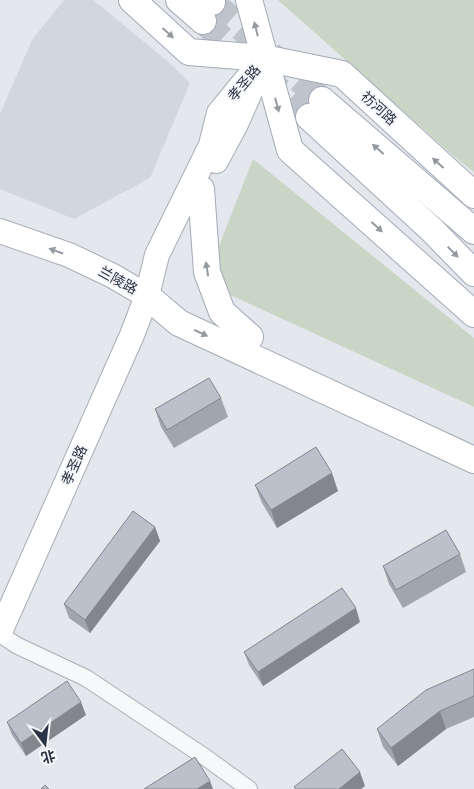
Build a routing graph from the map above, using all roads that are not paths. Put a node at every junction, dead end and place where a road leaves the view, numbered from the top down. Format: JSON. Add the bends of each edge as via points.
{"nodes":[{"id":1,"x":132,"y":0,"type":"edge"},
{"id":2,"x":179,"y":0,"type":"edge"},
{"id":3,"x":249,"y":0,"type":"edge"},
{"id":4,"x":209,"y":8,"type":"tunnel mouth"},
{"id":5,"x":264,"y":58,"type":"junction"},
{"id":6,"x":201,"y":189,"type":"junction"},
{"id":7,"x":474,"y":195,"type":"edge"},
{"id":8,"x":0,"y":231,"type":"edge"},
{"id":9,"x":474,"y":231,"type":"edge"},
{"id":10,"x":0,"y":248,"type":"edge"},
{"id":11,"x":474,"y":273,"type":"edge"},
{"id":12,"x":147,"y":296,"type":"junction"},
{"id":13,"x":474,"y":314,"type":"edge"},
{"id":14,"x":250,"y":337,"type":"junction"},
{"id":15,"x":474,"y":444,"type":"edge"},
{"id":16,"x":474,"y":460,"type":"edge"},
{"id":17,"x":0,"y":606,"type":"edge"},
{"id":18,"x":0,"y":633,"type":"edge"},
{"id":19,"x":249,"y":789,"type":"edge"}],
"edges":[{"from":1,"to":5,"type":"main road","name":"祊河路","one_way":true,"via":[[189,52]]},
{"from":2,"to":4,"type":"main road"},
{"from":5,"to":3,"type":"main road","one_way":true},
{"from":5,"to":6,"type":"main road","name":"孝圣路","via":[[236,124]]},
{"from":7,"to":5,"type":"main road","name":"祊河路","one_way":true,"via":[[342,74]]},
{"from":5,"to":12,"type":"main road","name":"孝圣路","via":[[218,113],[211,146],[157,255]]},
{"from":5,"to":13,"type":"main road","one_way":true,"via":[[290,150]]},
{"from":6,"to":12,"type":"main road","name":"孝圣路"},
{"from":14,"to":6,"type":"main road","one_way":true,"via":[[222,312],[207,272]]},
{"from":12,"to":8,"type":"main road","name":"兰陵路","one_way":true,"via":[[114,276],[69,256]]},
{"from":9,"to":11,"type":"main road","one_way":true,"via":[[315,109]]},
{"from":10,"to":12,"type":"main road","name":"兰陵路","via":[[108,290]]},
{"from":12,"to":14,"type":"main road","via":[[187,307]]},
{"from":12,"to":16,"type":"main road","one_way":true,"via":[[179,323]]},
{"from":12,"to":17,"type":"main road","name":"孝圣路","via":[[123,330]]},
{"from":12,"to":18,"type":"main road","name":"孝圣路"},
{"from":14,"to":15,"type":"main road"},
{"from":18,"to":19,"type":"street","via":[[86,678]]}]}
